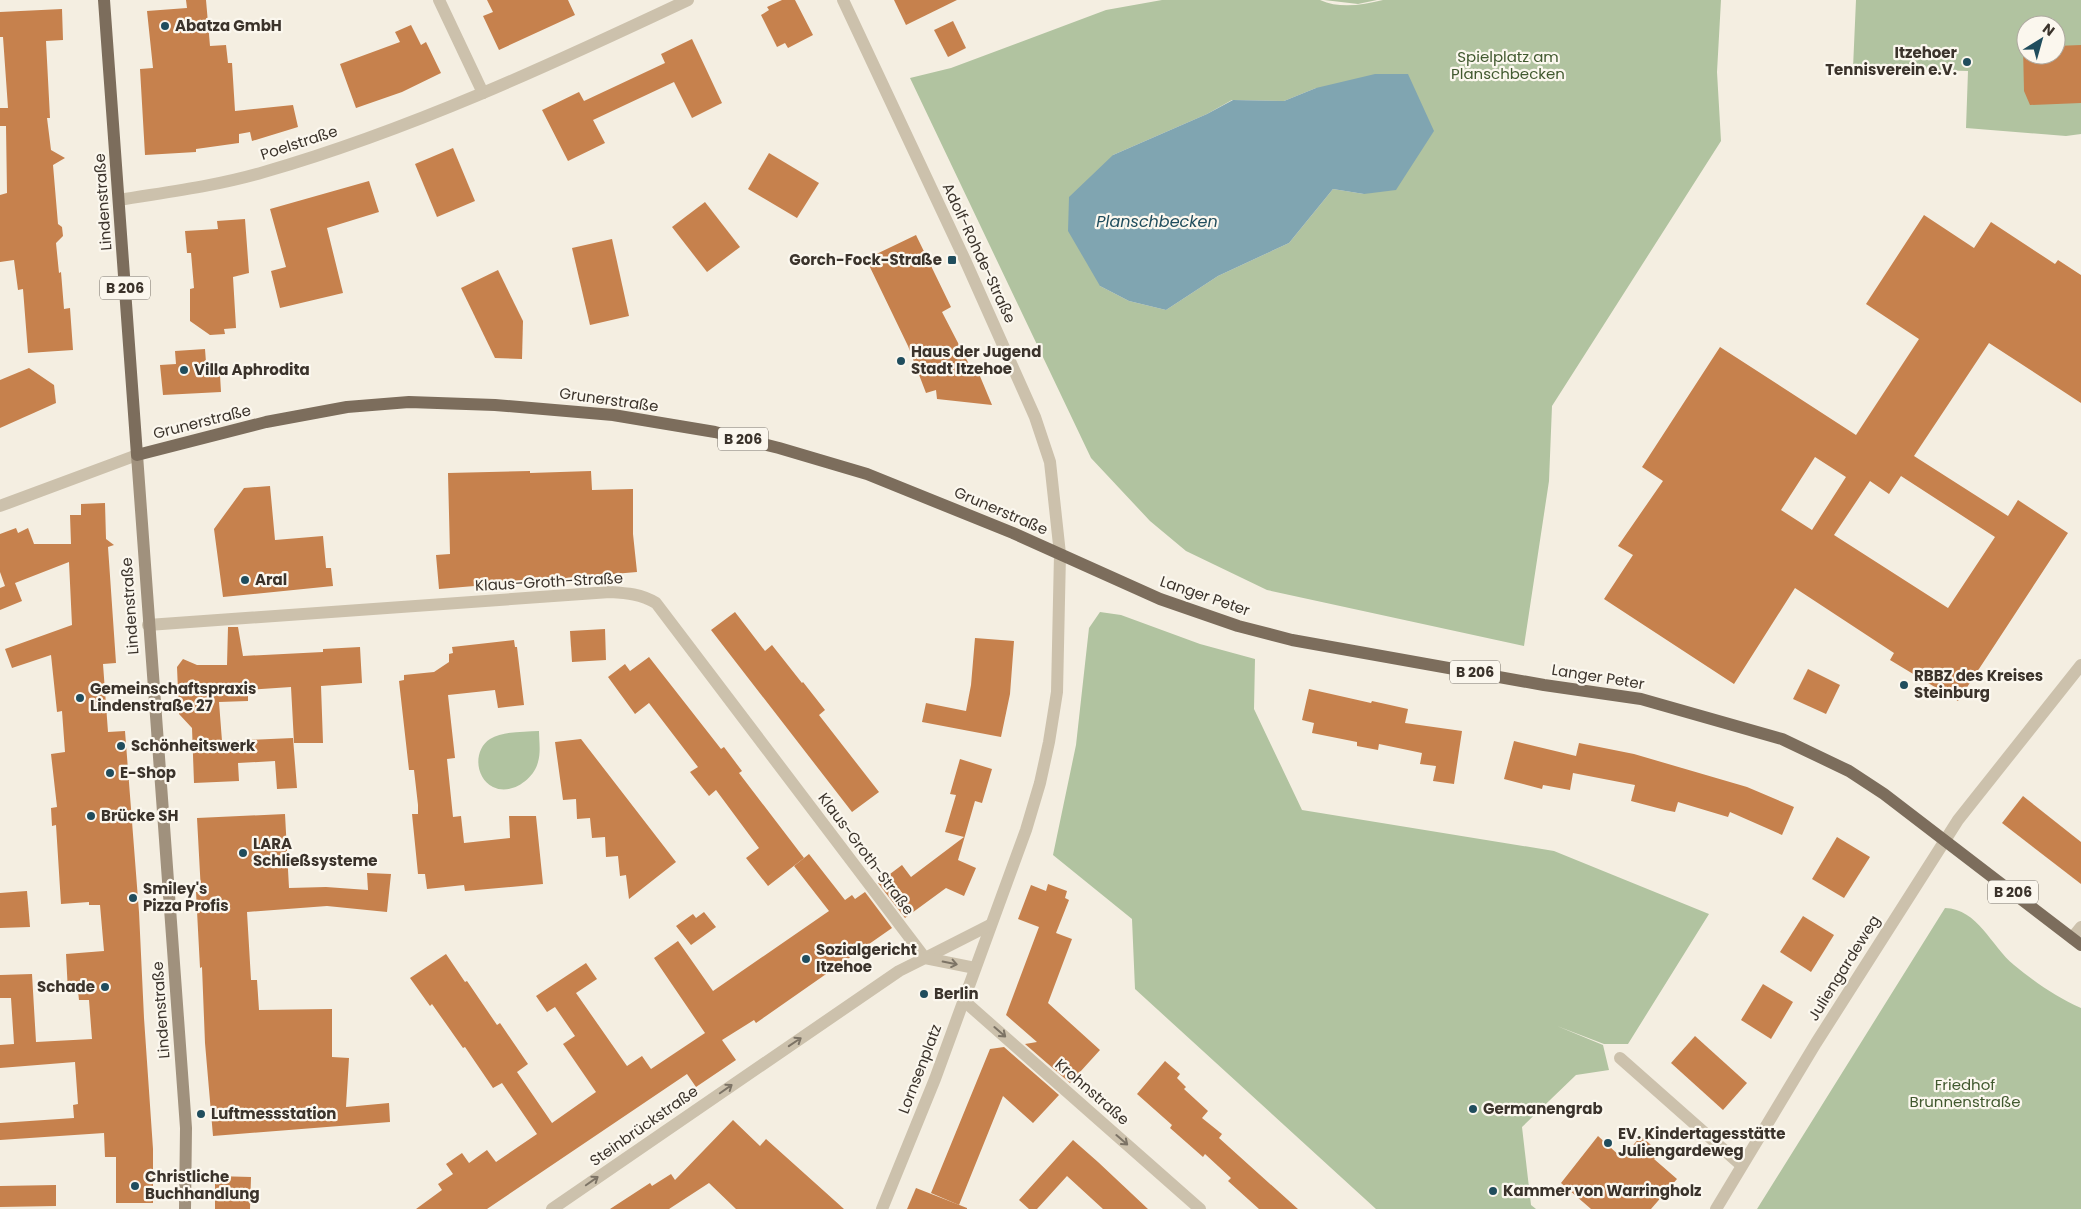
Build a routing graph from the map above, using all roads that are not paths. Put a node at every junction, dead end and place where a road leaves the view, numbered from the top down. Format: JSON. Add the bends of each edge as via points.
{"nodes":[{"id":1,"x":104,"y":0,"type":"edge"},
{"id":2,"x":439,"y":0,"type":"edge"},
{"id":3,"x":688,"y":0,"type":"edge"},
{"id":4,"x":843,"y":0,"type":"edge"},
{"id":5,"x":483,"y":93,"type":"junction"},
{"id":6,"x":119,"y":200,"type":"junction"},
{"id":7,"x":137,"y":455,"type":"junction"},
{"id":8,"x":0,"y":506,"type":"edge"},
{"id":9,"x":1060,"y":554,"type":"junction"},
{"id":10,"x":148,"y":625,"type":"junction"},
{"id":11,"x":2081,"y":666,"type":"edge"},
{"id":12,"x":1944,"y":839,"type":"junction"},
{"id":13,"x":1007,"y":880,"type":"joint"},
{"id":14,"x":990,"y":925,"type":"junction"},
{"id":15,"x":2081,"y":927,"type":"edge"},
{"id":16,"x":2076,"y":942,"type":"edge"},
{"id":17,"x":925,"y":958,"type":"junction"},
{"id":18,"x":975,"y":968,"type":"junction"},
{"id":19,"x":963,"y":1000,"type":"junction"},
{"id":20,"x":1620,"y":1058,"type":"dead end"},
{"id":21,"x":1741,"y":1165,"type":"junction"},
{"id":22,"x":185,"y":1209,"type":"edge"},
{"id":23,"x":552,"y":1209,"type":"edge"},
{"id":24,"x":882,"y":1209,"type":"edge"},
{"id":25,"x":1200,"y":1209,"type":"edge"},
{"id":26,"x":1716,"y":1209,"type":"edge"}],
"edges":[{"from":1,"to":6,"type":"main road","name":"Lindenstraße","number":"B 206"},
{"from":2,"to":5,"type":"street"},
{"from":3,"to":5,"type":"street","name":"Poelstraße"},
{"from":4,"to":9,"type":"street","name":"Adolf-Rohde-Straße","via":[[1031,408],[1050,462]]},
{"from":5,"to":6,"type":"street","name":"Poelstraße","via":[[389,130],[263,173]]},
{"from":6,"to":7,"type":"main road","name":"Lindenstraße","number":"B 206"},
{"from":7,"to":8,"type":"street"},
{"from":7,"to":9,"type":"main road","name":"Grunerstraße","number":"B 206","via":[[266,422],[374,404],[495,405],[604,414],[715,432],[822,460],[867,474]]},
{"from":7,"to":10,"type":"main road","name":"Lindenstraße"},
{"from":9,"to":12,"type":"main road","name":"Langer Peter","number":"B 206","via":[[1160,599],[1238,626],[1292,640],[1641,699],[1782,739],[1850,771]]},
{"from":9,"to":13,"type":"street","name":"Adolf-Rohde-Straße","via":[[1057,692],[1049,742],[1031,815]]},
{"from":10,"to":17,"type":"street","name":"Klaus-Groth-Straße","via":[[610,592],[646,598],[656,604]]},
{"from":10,"to":22,"type":"main road","name":"Lindenstraße","via":[[186,1128]]},
{"from":11,"to":12,"type":"street","name":"Juliengardeweg"},
{"from":12,"to":16,"type":"main road","name":"Langer Peter","number":"B 206"},
{"from":12,"to":21,"type":"street","name":"Juliengardeweg"},
{"from":13,"to":14,"type":"street","name":"Lornsenplatz"},
{"from":14,"to":17,"type":"street"},
{"from":14,"to":18,"type":"street","name":"Lornsenplatz"},
{"from":15,"to":16,"type":"street"},
{"from":17,"to":18,"type":"street","one_way":true},
{"from":23,"to":17,"type":"street","name":"Steinbrückstraße","one_way":true,"via":[[899,971]]},
{"from":18,"to":19,"type":"street","name":"Lornsenplatz"},
{"from":19,"to":24,"type":"street","name":"Lornsenplatz"},
{"from":19,"to":25,"type":"street","name":"Krohnstraße","one_way":true},
{"from":20,"to":21,"type":"street"},
{"from":21,"to":26,"type":"street","name":"Juliengardeweg"}]}
